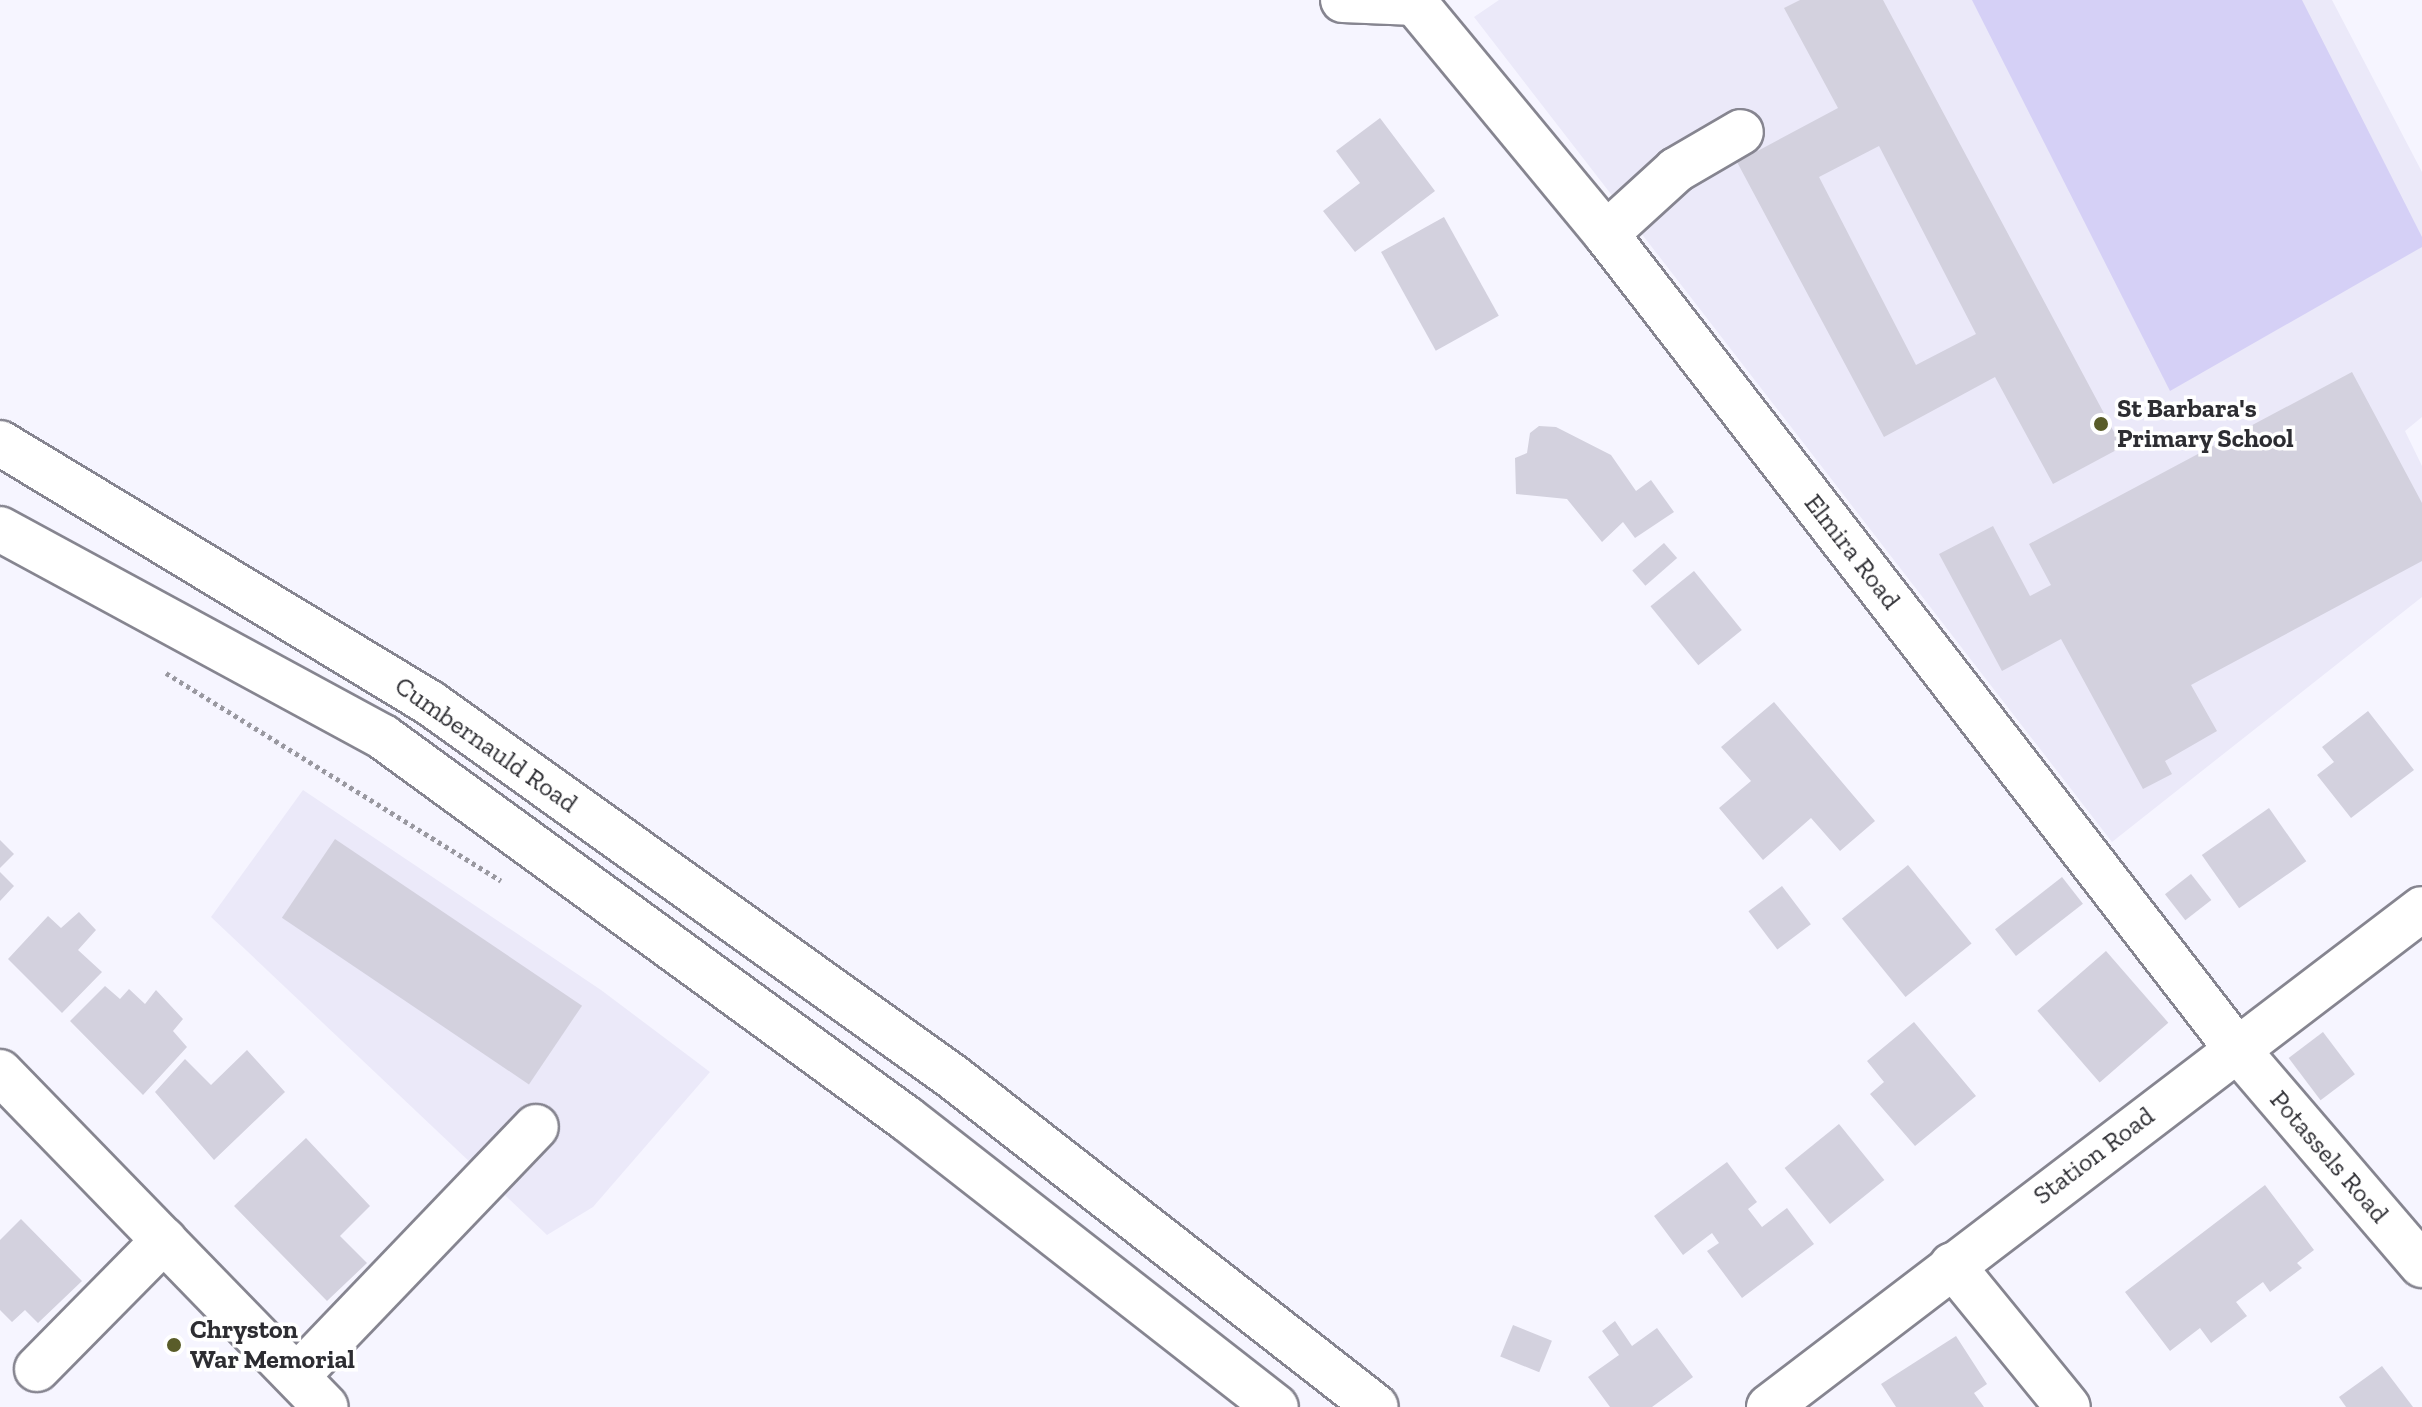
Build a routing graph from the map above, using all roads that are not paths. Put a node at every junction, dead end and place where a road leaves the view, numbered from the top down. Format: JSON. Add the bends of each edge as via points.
{"nodes":[{"id":1,"x":1343,"y":0,"type":"edge"},
{"id":2,"x":1416,"y":1,"type":"edge"},
{"id":3,"x":1741,"y":132,"type":"dead end"},
{"id":4,"x":1606,"y":234,"type":"junction"},
{"id":5,"x":0,"y":443,"type":"edge"},
{"id":6,"x":0,"y":529,"type":"edge"},
{"id":7,"x":2422,"y":909,"type":"edge"},
{"id":8,"x":2236,"y":1048,"type":"junction"},
{"id":9,"x":0,"y":1072,"type":"edge"},
{"id":10,"x":536,"y":1127,"type":"dead end"},
{"id":11,"x":164,"y":1240,"type":"junction"},
{"id":12,"x":1952,"y":1265,"type":"junction"},
{"id":13,"x":2422,"y":1265,"type":"edge"},
{"id":14,"x":37,"y":1369,"type":"dead end"},
{"id":15,"x":312,"y":1392,"type":"edge"},
{"id":16,"x":1276,"y":1407,"type":"edge"},
{"id":17,"x":1376,"y":1407,"type":"edge"},
{"id":18,"x":1769,"y":1407,"type":"edge"},
{"id":19,"x":2068,"y":1407,"type":"edge"}],
"edges":[{"from":1,"to":2,"type":"main road"},
{"from":2,"to":4,"type":"main road","name":"Elmira Road"},
{"from":3,"to":4,"type":"main road","via":[[1676,170]]},
{"from":4,"to":8,"type":"main road","name":"Elmira Road"},
{"from":5,"to":17,"type":"main road","name":"Cumbernauld Road","via":[[430,703],[953,1077]]},
{"from":6,"to":16,"type":"main road","via":[[383,737],[907,1119]]},
{"from":7,"to":8,"type":"main road","name":"Station Road"},
{"from":8,"to":12,"type":"main road","name":"Station Road"},
{"from":8,"to":13,"type":"main road","name":"Potassels Road"},
{"from":9,"to":11,"type":"main road"},
{"from":10,"to":15,"type":"main road"},
{"from":11,"to":14,"type":"main road"},
{"from":11,"to":15,"type":"main road"},
{"from":12,"to":18,"type":"main road","name":"Station Road"},
{"from":12,"to":19,"type":"main road"}]}
